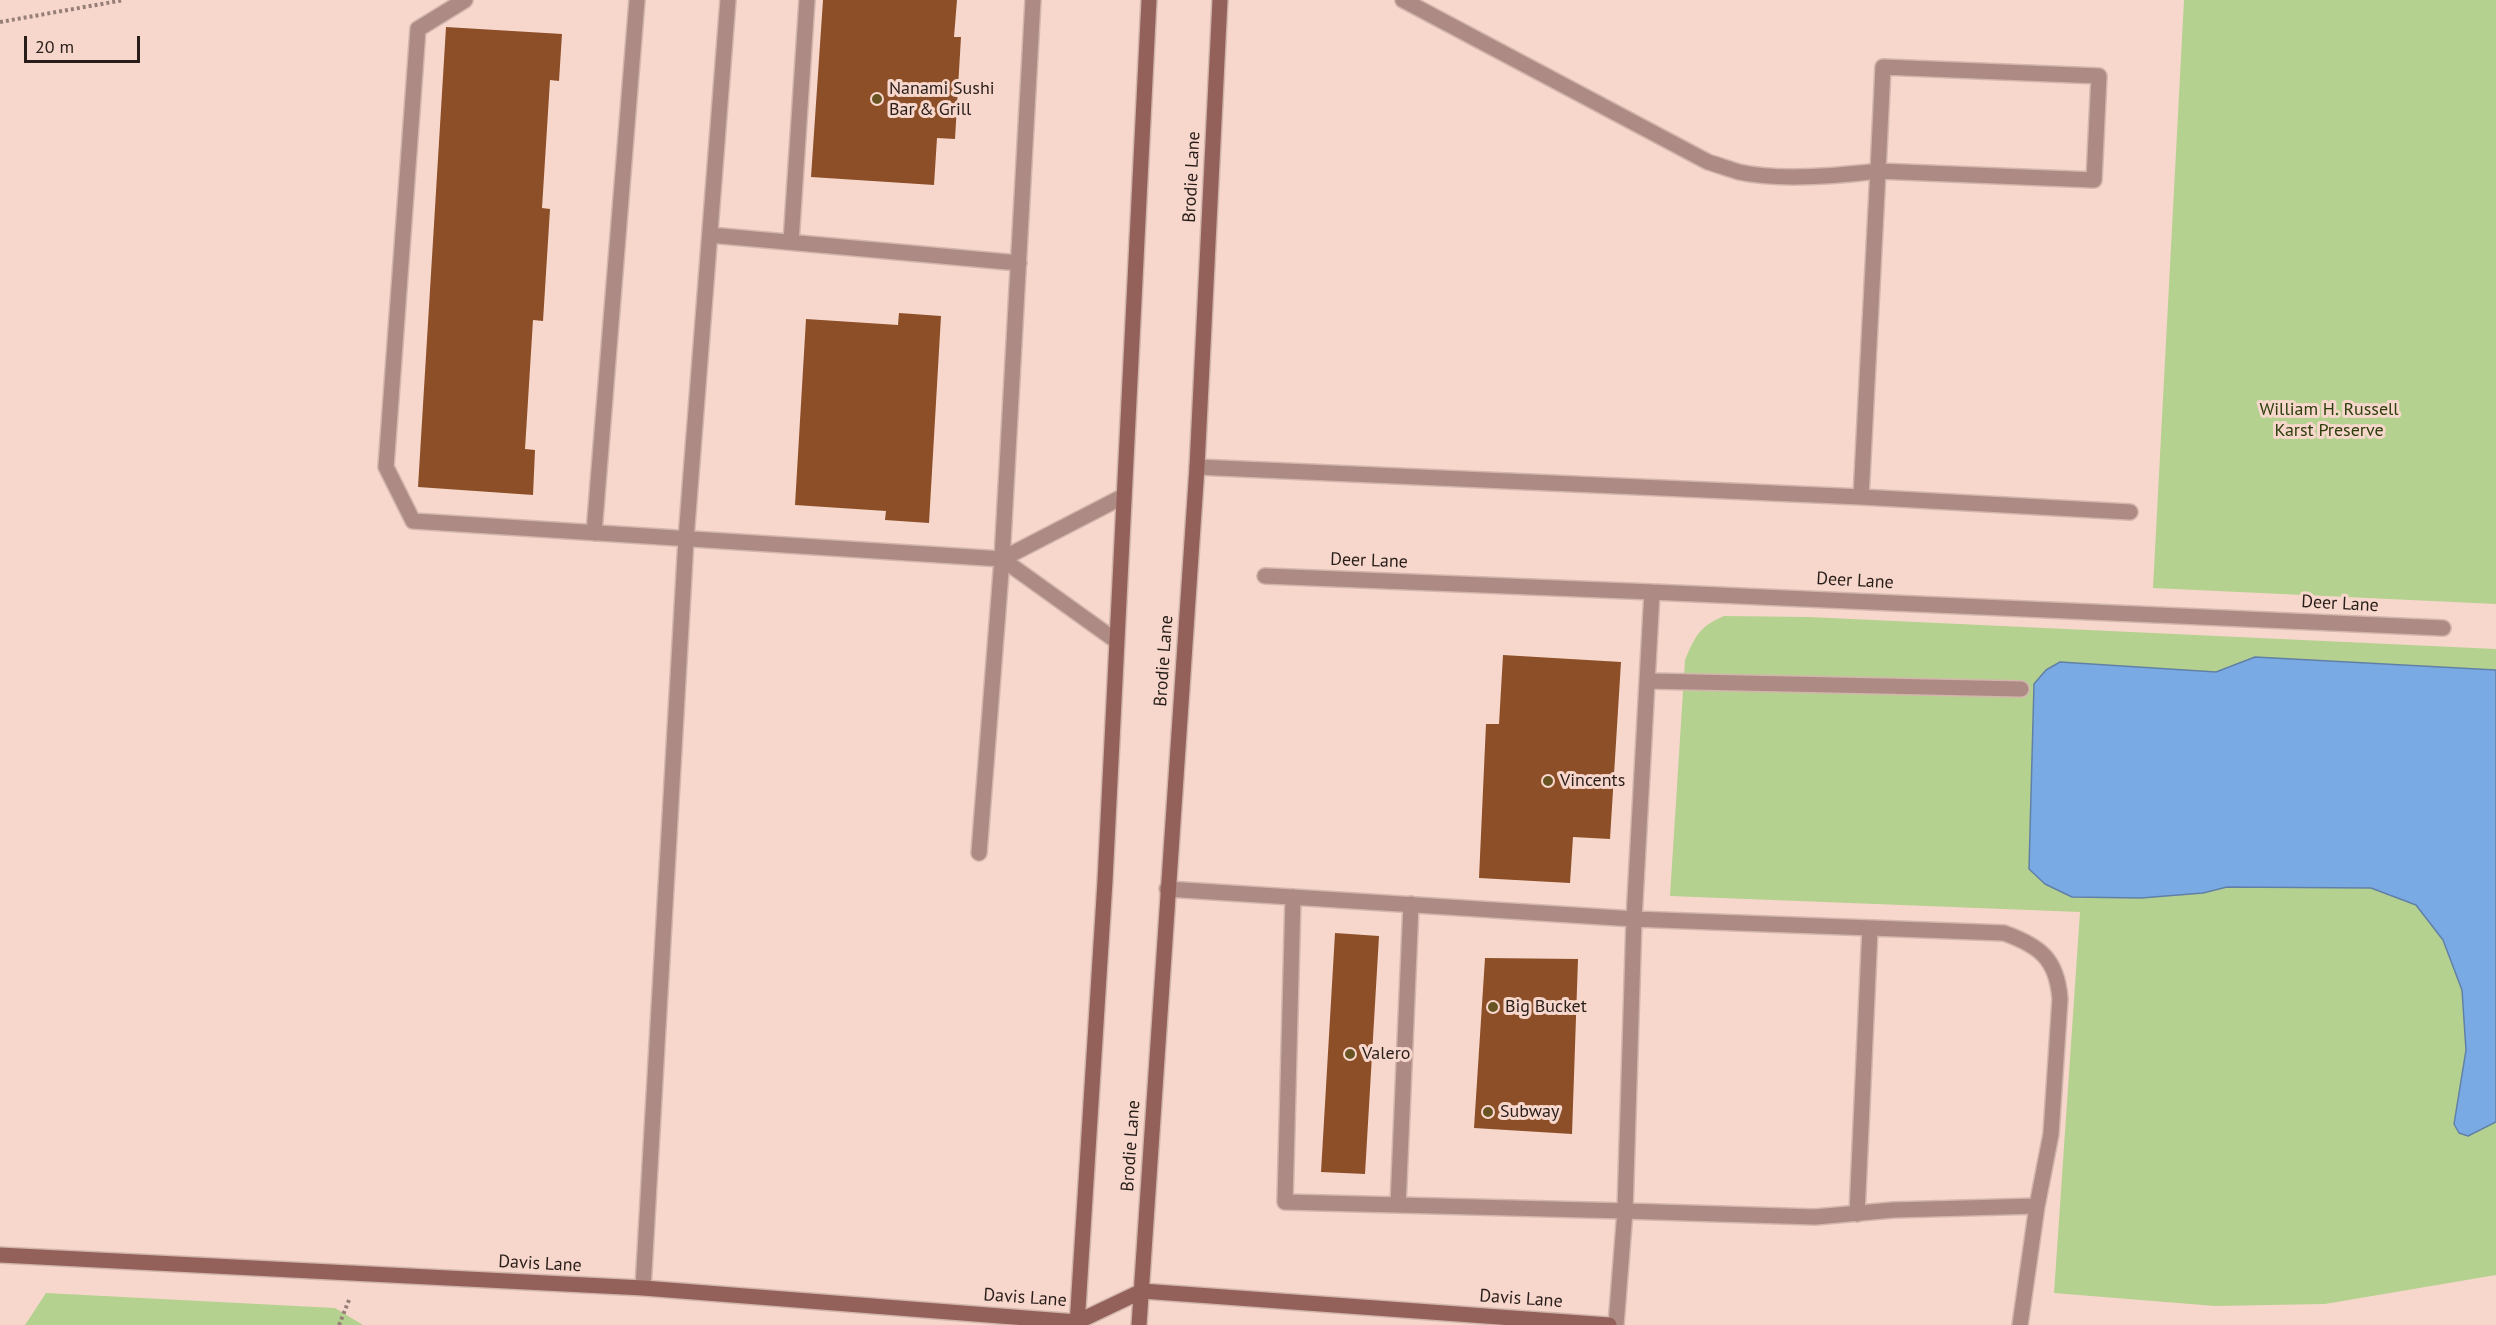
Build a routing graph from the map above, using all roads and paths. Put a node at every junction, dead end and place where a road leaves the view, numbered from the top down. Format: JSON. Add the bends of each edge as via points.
{"nodes":[{"id":1,"x":124,"y":0,"type":"edge"},
{"id":2,"x":465,"y":0,"type":"edge"},
{"id":3,"x":637,"y":0,"type":"edge"},
{"id":4,"x":728,"y":0,"type":"edge"},
{"id":5,"x":807,"y":0,"type":"edge"},
{"id":6,"x":1033,"y":0,"type":"edge"},
{"id":7,"x":1149,"y":0,"type":"edge"},
{"id":8,"x":1220,"y":0,"type":"edge"},
{"id":9,"x":1403,"y":0,"type":"edge"},
{"id":10,"x":0,"y":22,"type":"edge"},
{"id":11,"x":1878,"y":171,"type":"junction"},
{"id":12,"x":710,"y":235,"type":"junction"},
{"id":13,"x":791,"y":242,"type":"junction"},
{"id":14,"x":1019,"y":263,"type":"junction"},
{"id":15,"x":1197,"y":467,"type":"junction"},
{"id":16,"x":1124,"y":496,"type":"junction"},
{"id":17,"x":1861,"y":497,"type":"junction"},
{"id":18,"x":2130,"y":512,"type":"dead end"},
{"id":19,"x":594,"y":533,"type":"junction"},
{"id":20,"x":686,"y":539,"type":"junction"},
{"id":21,"x":1002,"y":560,"type":"junction"},
{"id":22,"x":1265,"y":576,"type":"dead end"},
{"id":23,"x":1652,"y":592,"type":"junction"},
{"id":24,"x":2443,"y":628,"type":"dead end"},
{"id":25,"x":1115,"y":640,"type":"junction"},
{"id":26,"x":1648,"y":681,"type":"junction"},
{"id":27,"x":2021,"y":689,"type":"dead end"},
{"id":28,"x":979,"y":853,"type":"dead end"},
{"id":29,"x":1167,"y":889,"type":"junction"},
{"id":30,"x":1293,"y":897,"type":"junction"},
{"id":31,"x":1411,"y":904,"type":"junction"},
{"id":32,"x":1634,"y":919,"type":"junction"},
{"id":33,"x":1870,"y":928,"type":"junction"},
{"id":34,"x":1398,"y":1205,"type":"junction"},
{"id":35,"x":2037,"y":1206,"type":"junction"},
{"id":36,"x":1625,"y":1211,"type":"junction"},
{"id":37,"x":1857,"y":1214,"type":"junction"},
{"id":38,"x":0,"y":1255,"type":"edge"},
{"id":39,"x":643,"y":1288,"type":"junction"},
{"id":40,"x":1142,"y":1291,"type":"junction"},
{"id":41,"x":1079,"y":1324,"type":"edge"},
{"id":42,"x":1139,"y":1325,"type":"edge"},
{"id":43,"x":1609,"y":1325,"type":"edge"},
{"id":44,"x":1616,"y":1325,"type":"edge"},
{"id":45,"x":2020,"y":1325,"type":"edge"}],
"edges":[{"from":1,"to":10,"type":"path"},
{"from":2,"to":19,"type":"lane","via":[[418,29],[386,467],[413,521]]},
{"from":3,"to":19,"type":"lane"},
{"from":4,"to":12,"type":"lane"},
{"from":5,"to":13,"type":"lane"},
{"from":6,"to":14,"type":"lane"},
{"from":7,"to":16,"type":"main road"},
{"from":8,"to":15,"type":"main road","name":"Brodie Lane"},
{"from":9,"to":11,"type":"lane","via":[[1708,162],[1741,172],[1787,176]]},
{"from":11,"to":11,"type":"lane","via":[[1883,67],[2099,76],[2094,180]]},
{"from":11,"to":17,"type":"lane"},
{"from":12,"to":13,"type":"lane"},
{"from":12,"to":20,"type":"lane"},
{"from":13,"to":14,"type":"lane"},
{"from":14,"to":21,"type":"lane"},
{"from":15,"to":17,"type":"lane"},
{"from":15,"to":29,"type":"main road","name":"Brodie Lane"},
{"from":16,"to":21,"type":"lane"},
{"from":16,"to":25,"type":"main road"},
{"from":17,"to":18,"type":"lane"},
{"from":19,"to":20,"type":"lane"},
{"from":20,"to":21,"type":"lane"},
{"from":20,"to":39,"type":"lane"},
{"from":21,"to":25,"type":"lane"},
{"from":21,"to":28,"type":"lane"},
{"from":22,"to":23,"type":"lane","name":"Deer Lane"},
{"from":23,"to":24,"type":"lane","name":"Deer Lane"},
{"from":23,"to":26,"type":"lane"},
{"from":25,"to":41,"type":"main road"},
{"from":26,"to":27,"type":"lane"},
{"from":26,"to":32,"type":"lane"},
{"from":29,"to":30,"type":"lane"},
{"from":29,"to":40,"type":"main road","name":"Brodie Lane"},
{"from":30,"to":31,"type":"lane"},
{"from":30,"to":34,"type":"lane","via":[[1286,1202]]},
{"from":31,"to":32,"type":"lane"},
{"from":31,"to":34,"type":"lane"},
{"from":32,"to":33,"type":"lane"},
{"from":32,"to":36,"type":"lane"},
{"from":33,"to":35,"type":"lane","via":[[2004,933],[2027,941],[2046,957],[2058,977],[2060,999],[2051,1134]]},
{"from":33,"to":37,"type":"lane"},
{"from":34,"to":36,"type":"lane"},
{"from":35,"to":37,"type":"lane"},
{"from":35,"to":45,"type":"lane"},
{"from":36,"to":37,"type":"lane","via":[[1815,1217]]},
{"from":36,"to":44,"type":"lane"},
{"from":38,"to":39,"type":"main road","name":"Davis Lane"},
{"from":39,"to":41,"type":"main road","name":"Davis Lane"},
{"from":40,"to":41,"type":"main road","name":"Davis Lane"},
{"from":40,"to":42,"type":"main road","name":"Brodie Lane"},
{"from":40,"to":43,"type":"main road","name":"Davis Lane"}]}
